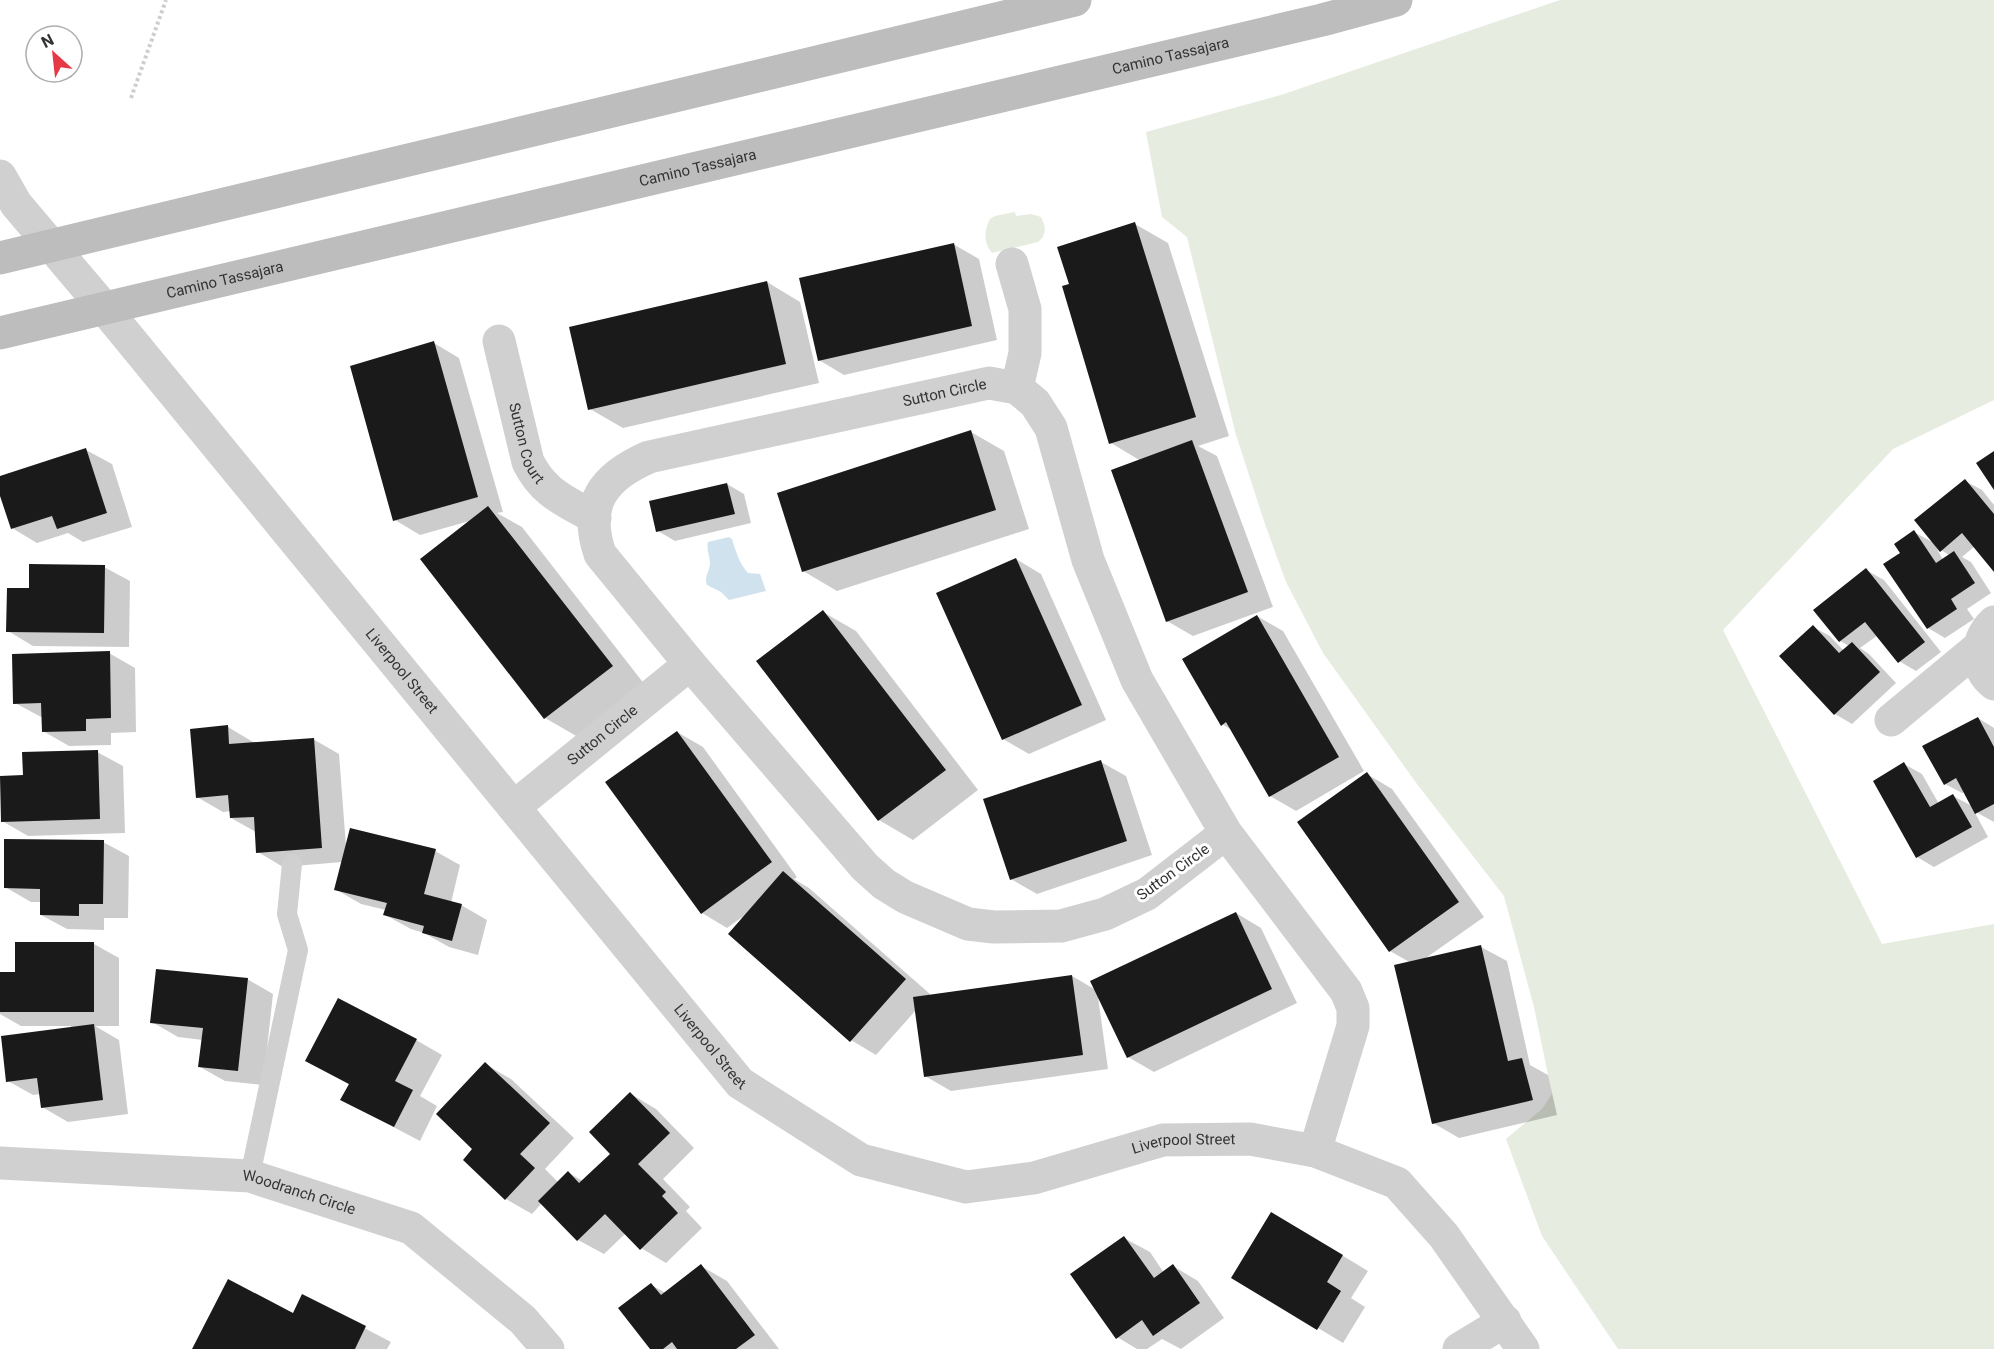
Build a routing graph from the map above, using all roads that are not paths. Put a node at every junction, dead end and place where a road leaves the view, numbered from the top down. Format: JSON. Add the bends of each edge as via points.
{"nodes":[{"id":1,"x":1075,"y":0,"type":"edge"},
{"id":2,"x":1396,"y":0,"type":"edge"},
{"id":3,"x":0,"y":176,"type":"edge"},
{"id":4,"x":51,"y":246,"type":"junction"},
{"id":5,"x":0,"y":258,"type":"edge"},
{"id":6,"x":1012,"y":264,"type":"dead end"},
{"id":7,"x":105,"y":309,"type":"junction"},
{"id":8,"x":0,"y":333,"type":"edge"},
{"id":9,"x":499,"y":341,"type":"dead end"},
{"id":10,"x":1017,"y":388,"type":"junction"},
{"id":11,"x":595,"y":518,"type":"junction"},
{"id":12,"x":1986,"y":634,"type":"edge"},
{"id":13,"x":690,"y":664,"type":"junction"},
{"id":14,"x":1994,"y":684,"type":"edge"},
{"id":15,"x":1891,"y":720,"type":"dead end"},
{"id":16,"x":514,"y":807,"type":"junction"},
{"id":17,"x":1226,"y":833,"type":"junction"},
{"id":18,"x":292,"y":864,"type":"dead end"},
{"id":19,"x":1315,"y":1151,"type":"junction"},
{"id":20,"x":0,"y":1162,"type":"edge"},
{"id":21,"x":250,"y":1176,"type":"junction"},
{"id":22,"x":1505,"y":1321,"type":"junction"},
{"id":23,"x":548,"y":1349,"type":"edge"},
{"id":24,"x":1459,"y":1349,"type":"edge"},
{"id":25,"x":1523,"y":1349,"type":"edge"}],
"edges":[{"from":1,"to":4,"type":"main road"},
{"from":2,"to":7,"type":"main road","name":"Camino Tassajara"},
{"from":3,"to":4,"type":"street","name":"Liverpool Street","via":[[16,204]]},
{"from":4,"to":5,"type":"main road"},
{"from":4,"to":7,"type":"street","name":"Liverpool Street"},
{"from":6,"to":10,"type":"street","via":[[1024,309],[1024,353]]},
{"from":7,"to":8,"type":"main road","name":"Camino Tassajara"},
{"from":7,"to":16,"type":"street","name":"Liverpool Street"},
{"from":9,"to":11,"type":"street","name":"Sutton Court","via":[[535,477],[546,490]]},
{"from":10,"to":11,"type":"street","name":"Sutton Circle","via":[[989,383],[649,457],[612,479],[598,496]]},
{"from":10,"to":17,"type":"street","via":[[1035,404],[1052,428],[1088,560],[1137,680]]},
{"from":11,"to":13,"type":"street","name":"Sutton Circle","via":[[600,554]]},
{"from":12,"to":14,"type":"street","via":[[1980,664]]},
{"from":12,"to":15,"type":"street"},
{"from":13,"to":16,"type":"street","name":"Sutton Circle"},
{"from":13,"to":17,"type":"street","name":"Sutton Circle","via":[[865,867],[905,897],[968,924],[1061,926],[1105,914],[1147,894]]},
{"from":16,"to":19,"type":"street","name":"Liverpool Street","via":[[740,1083],[861,1160],[966,1187],[1034,1178],[1163,1140],[1250,1139]]},
{"from":17,"to":19,"type":"street","via":[[1346,991],[1353,1008],[1353,1026]]},
{"from":18,"to":21,"type":"lane","via":[[287,914],[298,950]]},
{"from":19,"to":22,"type":"street","name":"Liverpool Street","via":[[1396,1183],[1444,1236]]},
{"from":20,"to":21,"type":"street","name":"Woodranch Circle"},
{"from":21,"to":23,"type":"street","name":"Woodranch Circle","via":[[411,1228],[523,1320]]},
{"from":22,"to":24,"type":"street"},
{"from":22,"to":25,"type":"street","name":"Liverpool Street"}]}
